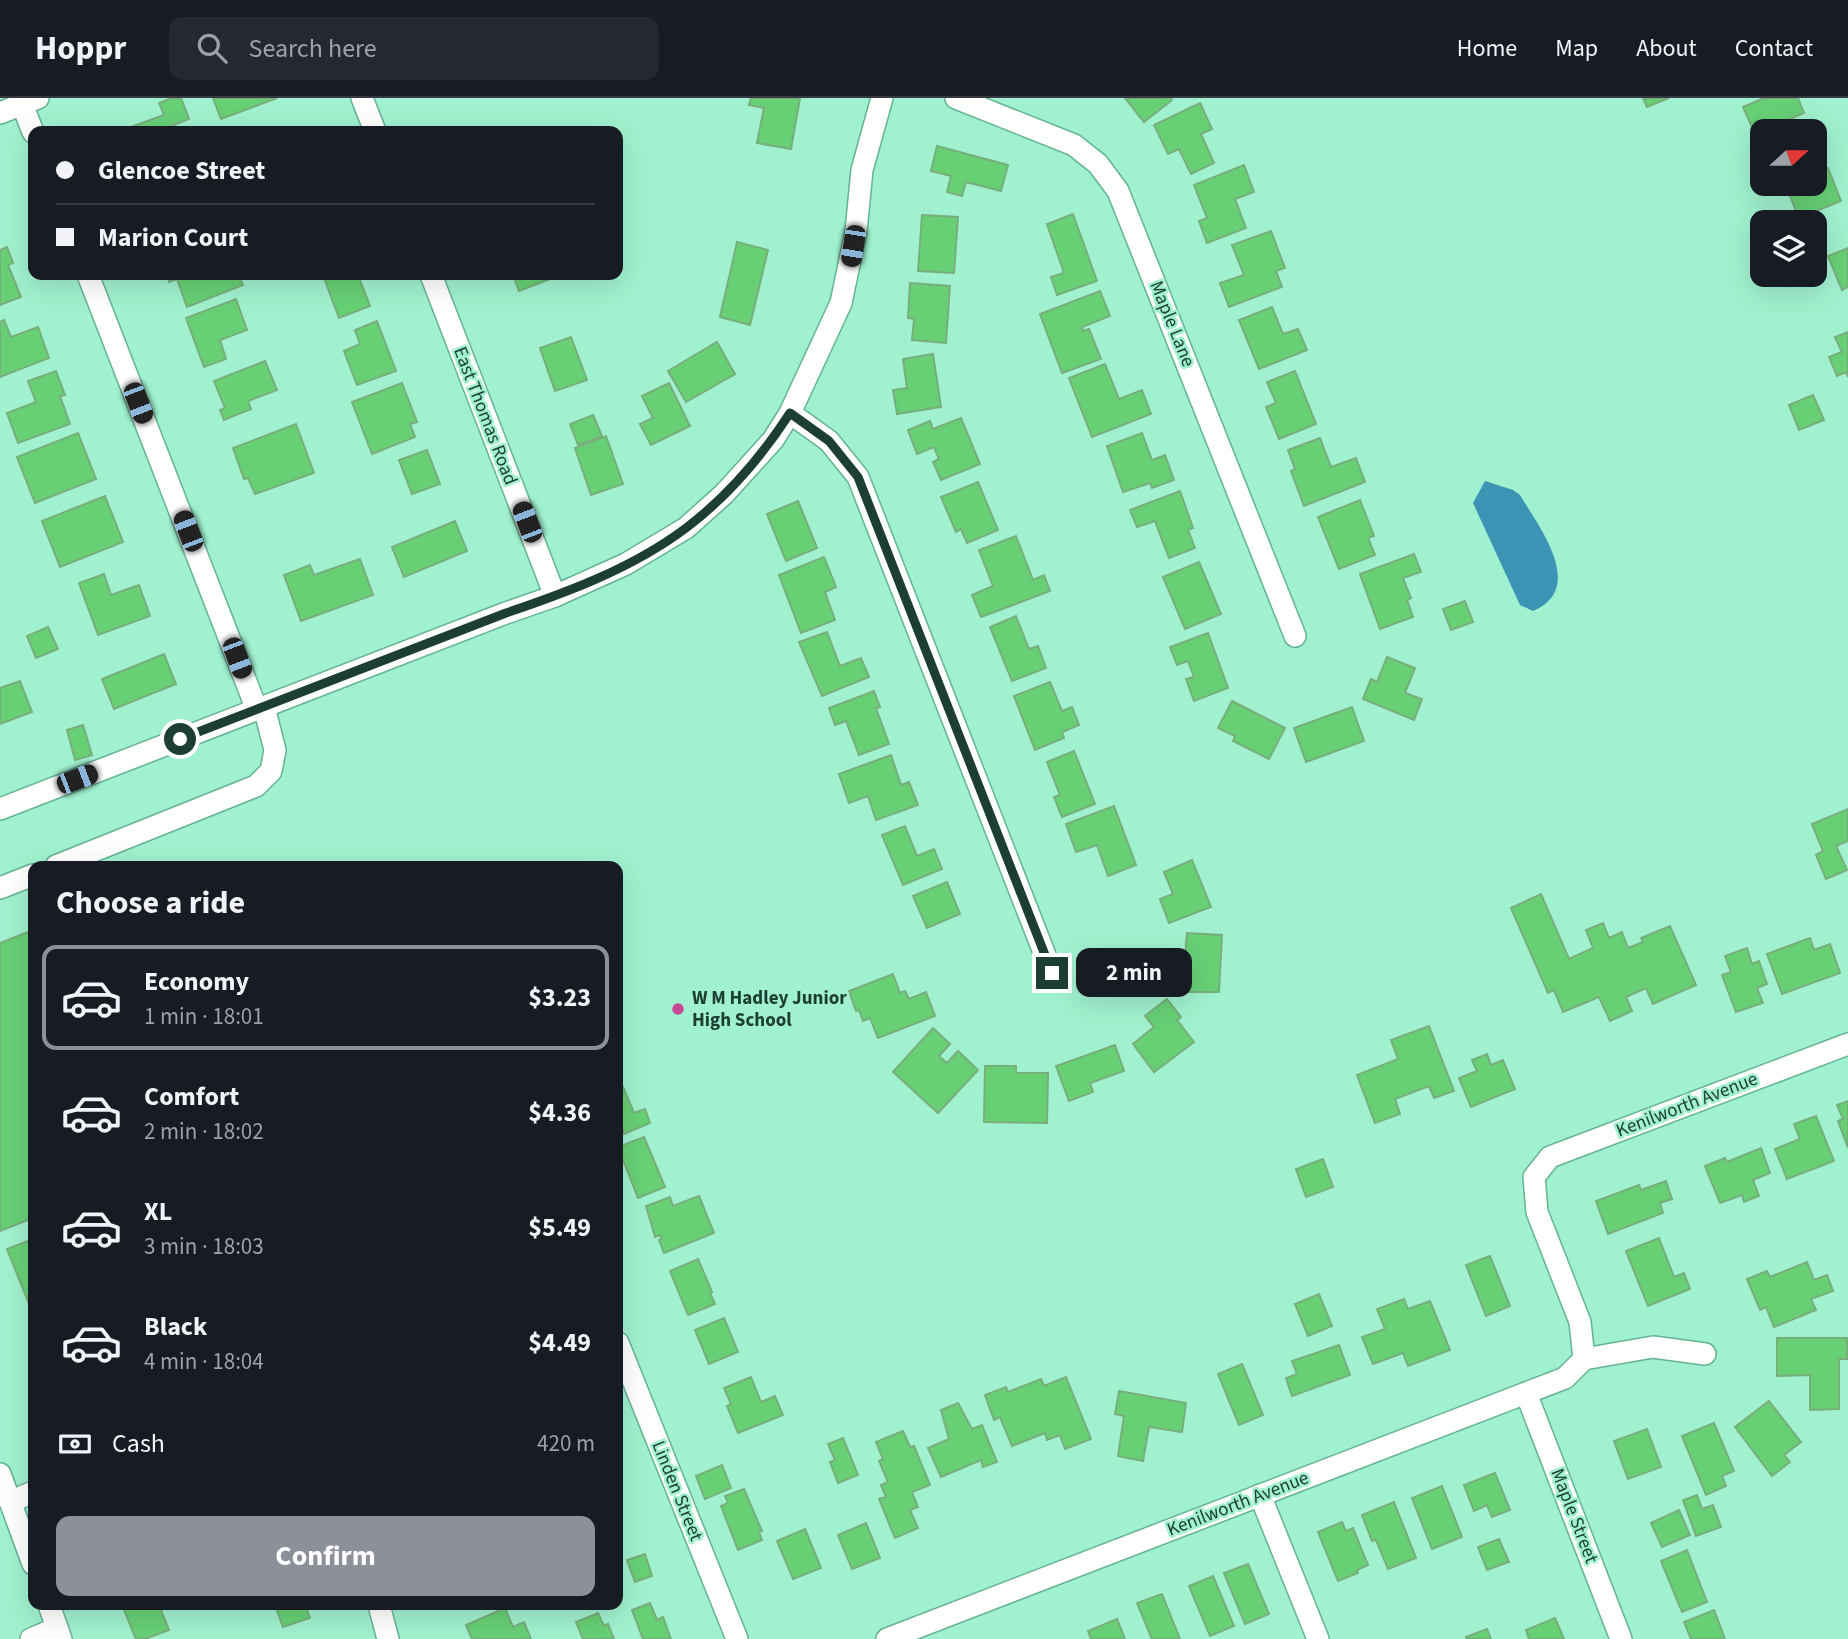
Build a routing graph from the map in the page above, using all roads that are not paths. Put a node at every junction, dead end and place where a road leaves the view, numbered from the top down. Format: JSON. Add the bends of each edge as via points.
{"nodes":[{"id":1,"x":362,"y":98,"type":"edge"},
{"id":2,"x":882,"y":98,"type":"edge"},
{"id":3,"x":956,"y":98,"type":"edge"},
{"id":4,"x":30,"y":101,"type":"edge"},
{"id":5,"x":0,"y":113,"type":"edge"},
{"id":6,"x":32,"y":126,"type":"edge"},
{"id":7,"x":373,"y":126,"type":"edge"},
{"id":8,"x":91,"y":280,"type":"edge"},
{"id":9,"x":433,"y":280,"type":"edge"},
{"id":10,"x":790,"y":413,"type":"junction"},
{"id":11,"x":555,"y":596,"type":"junction"},
{"id":12,"x":1295,"y":636,"type":"dead end"},
{"id":13,"x":261,"y":708,"type":"junction"},
{"id":14,"x":0,"y":809,"type":"edge"},
{"id":15,"x":68,"y":861,"type":"edge"},
{"id":16,"x":28,"y":877,"type":"edge"},
{"id":17,"x":0,"y":888,"type":"edge"},
{"id":18,"x":1052,"y":973,"type":"dead end"},
{"id":19,"x":1848,"y":1044,"type":"edge"},
{"id":20,"x":1705,"y":1354,"type":"dead end"},
{"id":21,"x":623,"y":1355,"type":"edge"},
{"id":22,"x":1584,"y":1359,"type":"junction"},
{"id":23,"x":1526,"y":1393,"type":"junction"},
{"id":24,"x":0,"y":1474,"type":"edge"},
{"id":25,"x":28,"y":1494,"type":"edge"},
{"id":26,"x":1260,"y":1495,"type":"junction"},
{"id":27,"x":10,"y":1502,"type":"junction"},
{"id":28,"x":28,"y":1550,"type":"edge"},
{"id":29,"x":51,"y":1610,"type":"edge"},
{"id":30,"x":380,"y":1610,"type":"edge"},
{"id":31,"x":59,"y":1633,"type":"edge"},
{"id":32,"x":31,"y":1639,"type":"edge"},
{"id":33,"x":388,"y":1639,"type":"edge"},
{"id":34,"x":737,"y":1639,"type":"edge"},
{"id":35,"x":887,"y":1639,"type":"edge"},
{"id":36,"x":1318,"y":1639,"type":"edge"},
{"id":37,"x":1621,"y":1639,"type":"edge"}],
"edges":[{"from":1,"to":7,"type":"street"},
{"from":2,"to":10,"type":"street","via":[[862,170],[856,231],[841,303]]},
{"from":3,"to":12,"type":"street","name":"Maple Lane","via":[[1074,145],[1098,164],[1118,191]]},
{"from":4,"to":5,"type":"street"},
{"from":4,"to":6,"type":"street"},
{"from":8,"to":13,"type":"street"},
{"from":9,"to":11,"type":"street","name":"East Thomas Road"},
{"from":10,"to":11,"type":"street","via":[[746,472],[686,528],[626,564]]},
{"from":10,"to":18,"type":"street","via":[[829,441],[858,477]]},
{"from":11,"to":13,"type":"street"},
{"from":13,"to":14,"type":"street"},
{"from":13,"to":15,"type":"street","via":[[275,750],[271,771],[256,786]]},
{"from":16,"to":17,"type":"street"},
{"from":19,"to":22,"type":"street","name":"Kenilworth Avenue","via":[[1550,1157],[1534,1177],[1537,1212],[1580,1322]]},
{"from":20,"to":22,"type":"street","via":[[1653,1347]]},
{"from":21,"to":34,"type":"street","name":"Linden Street"},
{"from":22,"to":23,"type":"street","name":"Kenilworth Avenue","via":[[1565,1378]]},
{"from":23,"to":26,"type":"street","name":"Kenilworth Avenue"},
{"from":23,"to":37,"type":"street","name":"Maple Street"},
{"from":24,"to":27,"type":"street"},
{"from":25,"to":27,"type":"street"},
{"from":26,"to":35,"type":"street","name":"Kenilworth Avenue"},
{"from":26,"to":36,"type":"street"},
{"from":27,"to":28,"type":"street"},
{"from":29,"to":31,"type":"street"},
{"from":30,"to":33,"type":"street"},
{"from":31,"to":32,"type":"street"}]}
